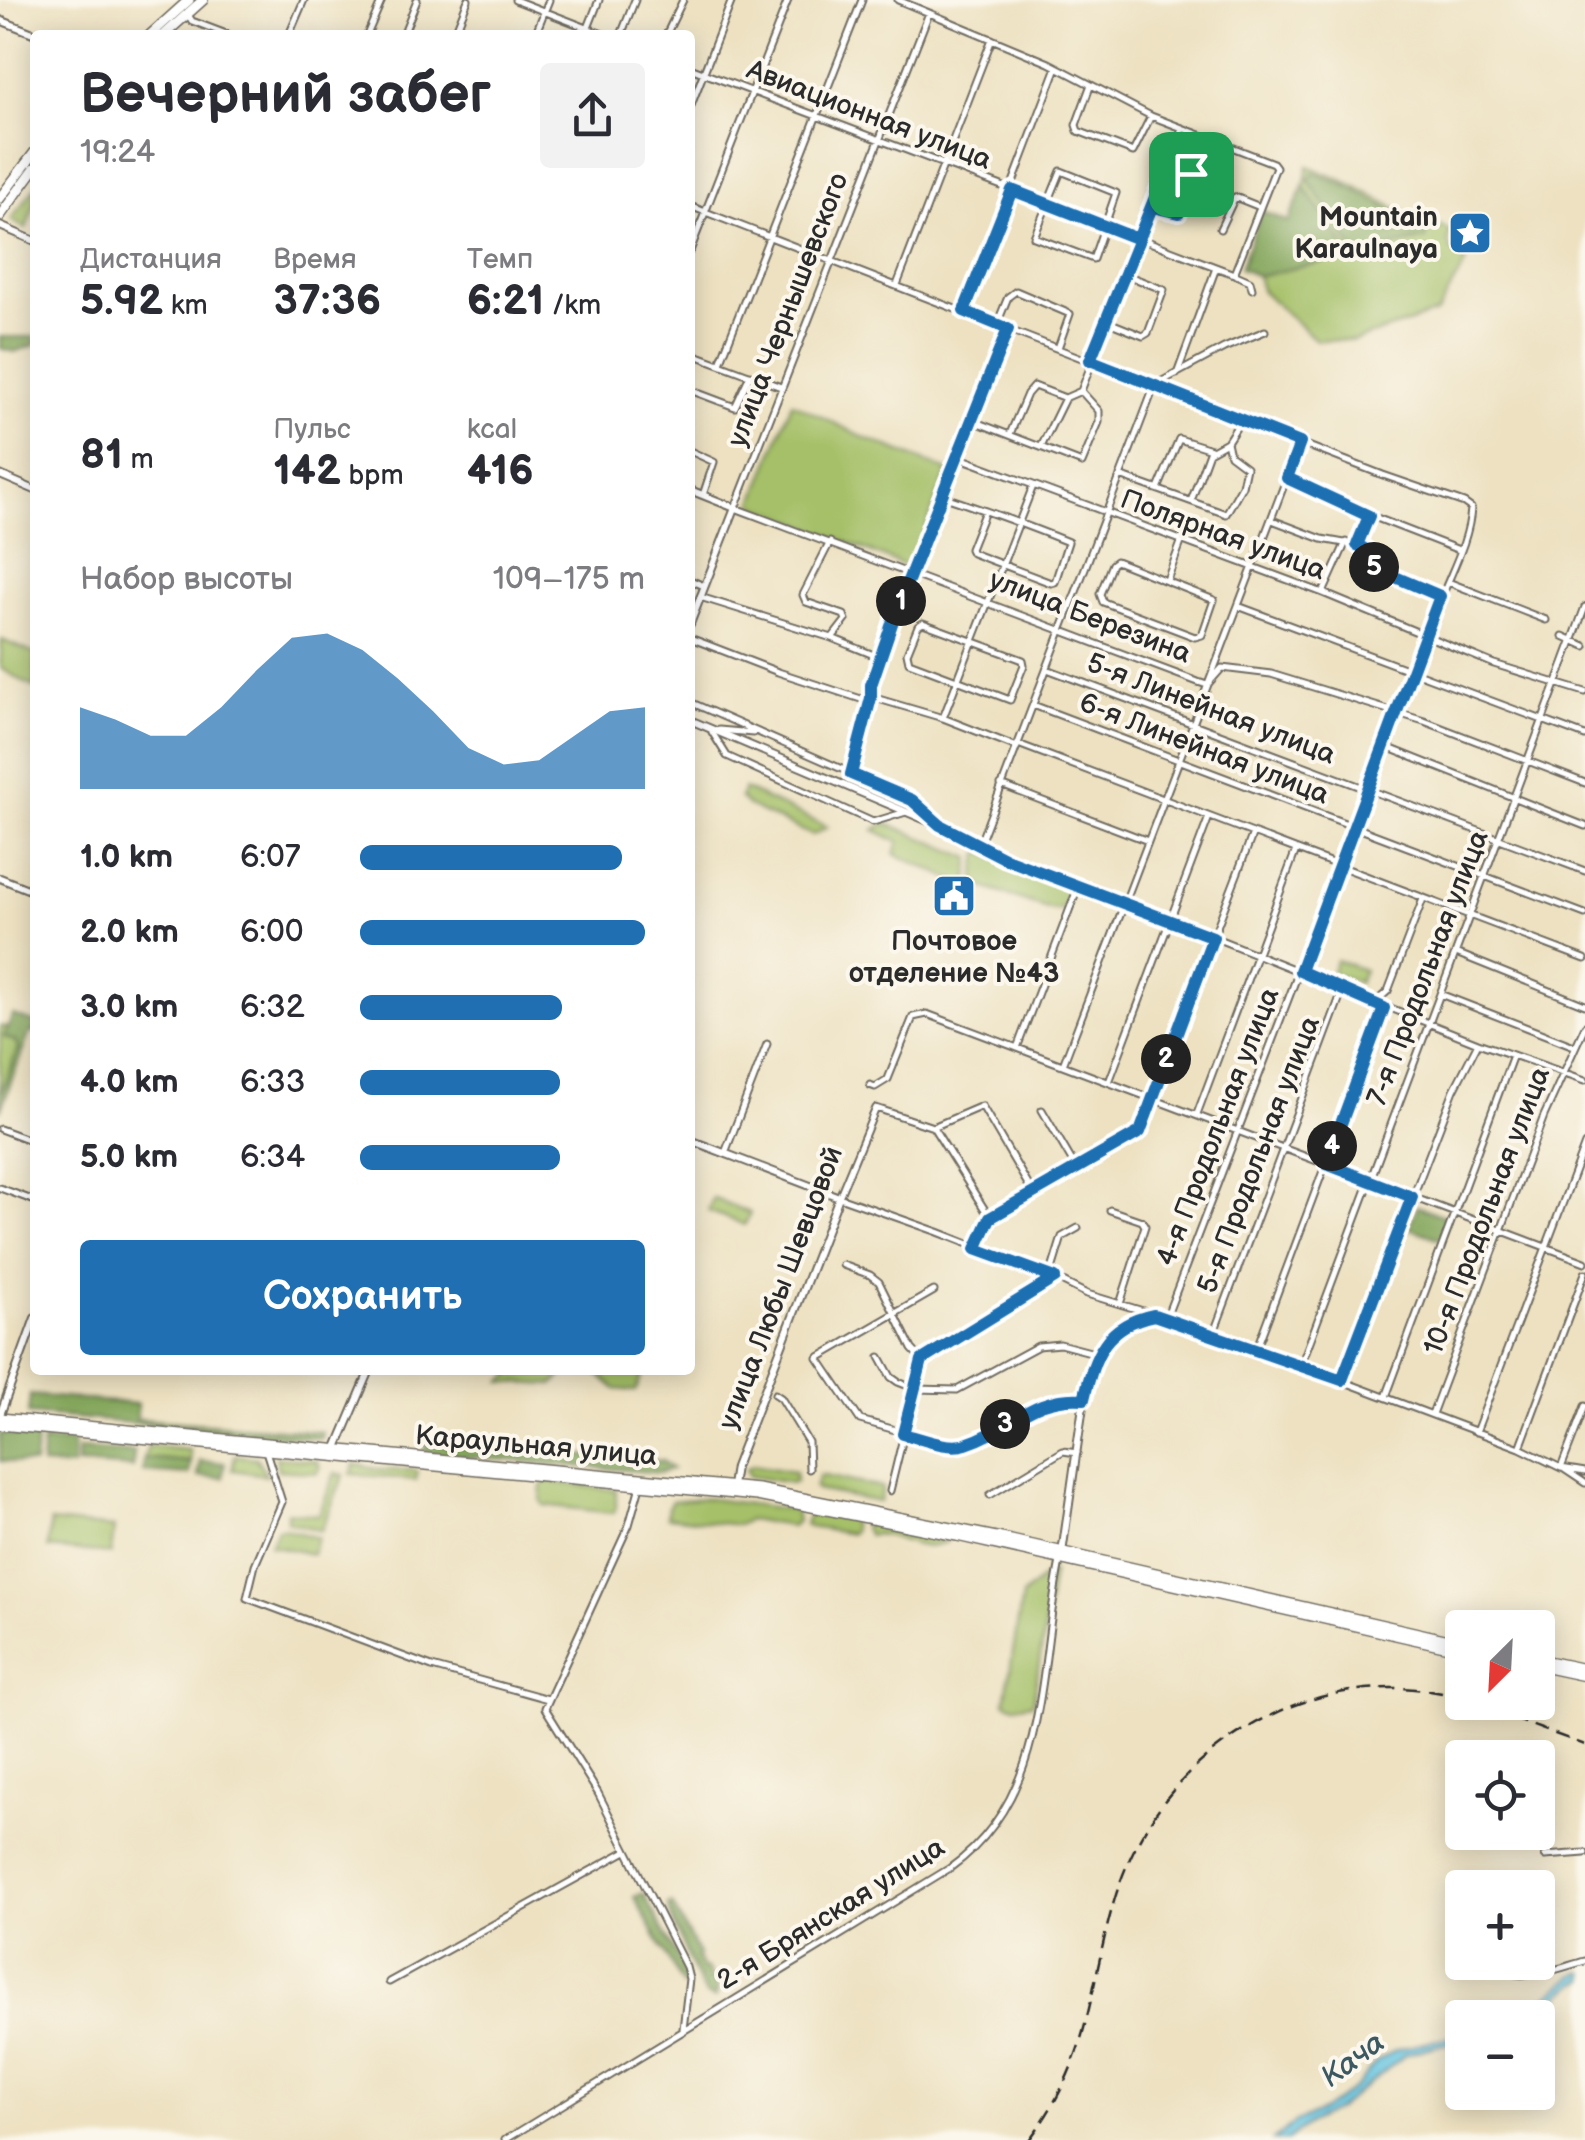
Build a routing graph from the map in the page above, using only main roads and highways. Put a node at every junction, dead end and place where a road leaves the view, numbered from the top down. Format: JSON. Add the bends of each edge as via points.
{"nodes":[{"id":1,"x":189,"y":0,"type":"edge"},
{"id":2,"x":203,"y":0,"type":"edge"},
{"id":3,"x":156,"y":30,"type":"edge"},
{"id":4,"x":169,"y":30,"type":"edge"},
{"id":5,"x":30,"y":159,"type":"edge"},
{"id":6,"x":30,"y":175,"type":"edge"},
{"id":7,"x":0,"y":198,"type":"edge"},
{"id":8,"x":0,"y":216,"type":"edge"},
{"id":9,"x":0,"y":1419,"type":"edge"},
{"id":10,"x":335,"y":1454,"type":"junction"},
{"id":11,"x":1061,"y":1557,"type":"junction"},
{"id":12,"x":1445,"y":1643,"type":"edge"},
{"id":13,"x":1555,"y":1667,"type":"edge"},
{"id":14,"x":1585,"y":1673,"type":"edge"}],
"edges":[{"from":1,"to":3,"type":"main road"},
{"from":2,"to":4,"type":"main road"},
{"from":5,"to":7,"type":"main road"},
{"from":6,"to":8,"type":"main road"},
{"from":9,"to":10,"type":"main road","name":"Караульная улица"},
{"from":9,"to":10,"type":"main road","name":"Караульная улица"},
{"from":10,"to":11,"type":"main road","name":"Караульная улица","via":[[742,1494]]},
{"from":10,"to":11,"type":"main road","name":"Караульная улица","via":[[732,1486]]},
{"from":11,"to":12,"type":"main road"},
{"from":13,"to":14,"type":"main road"}]}
